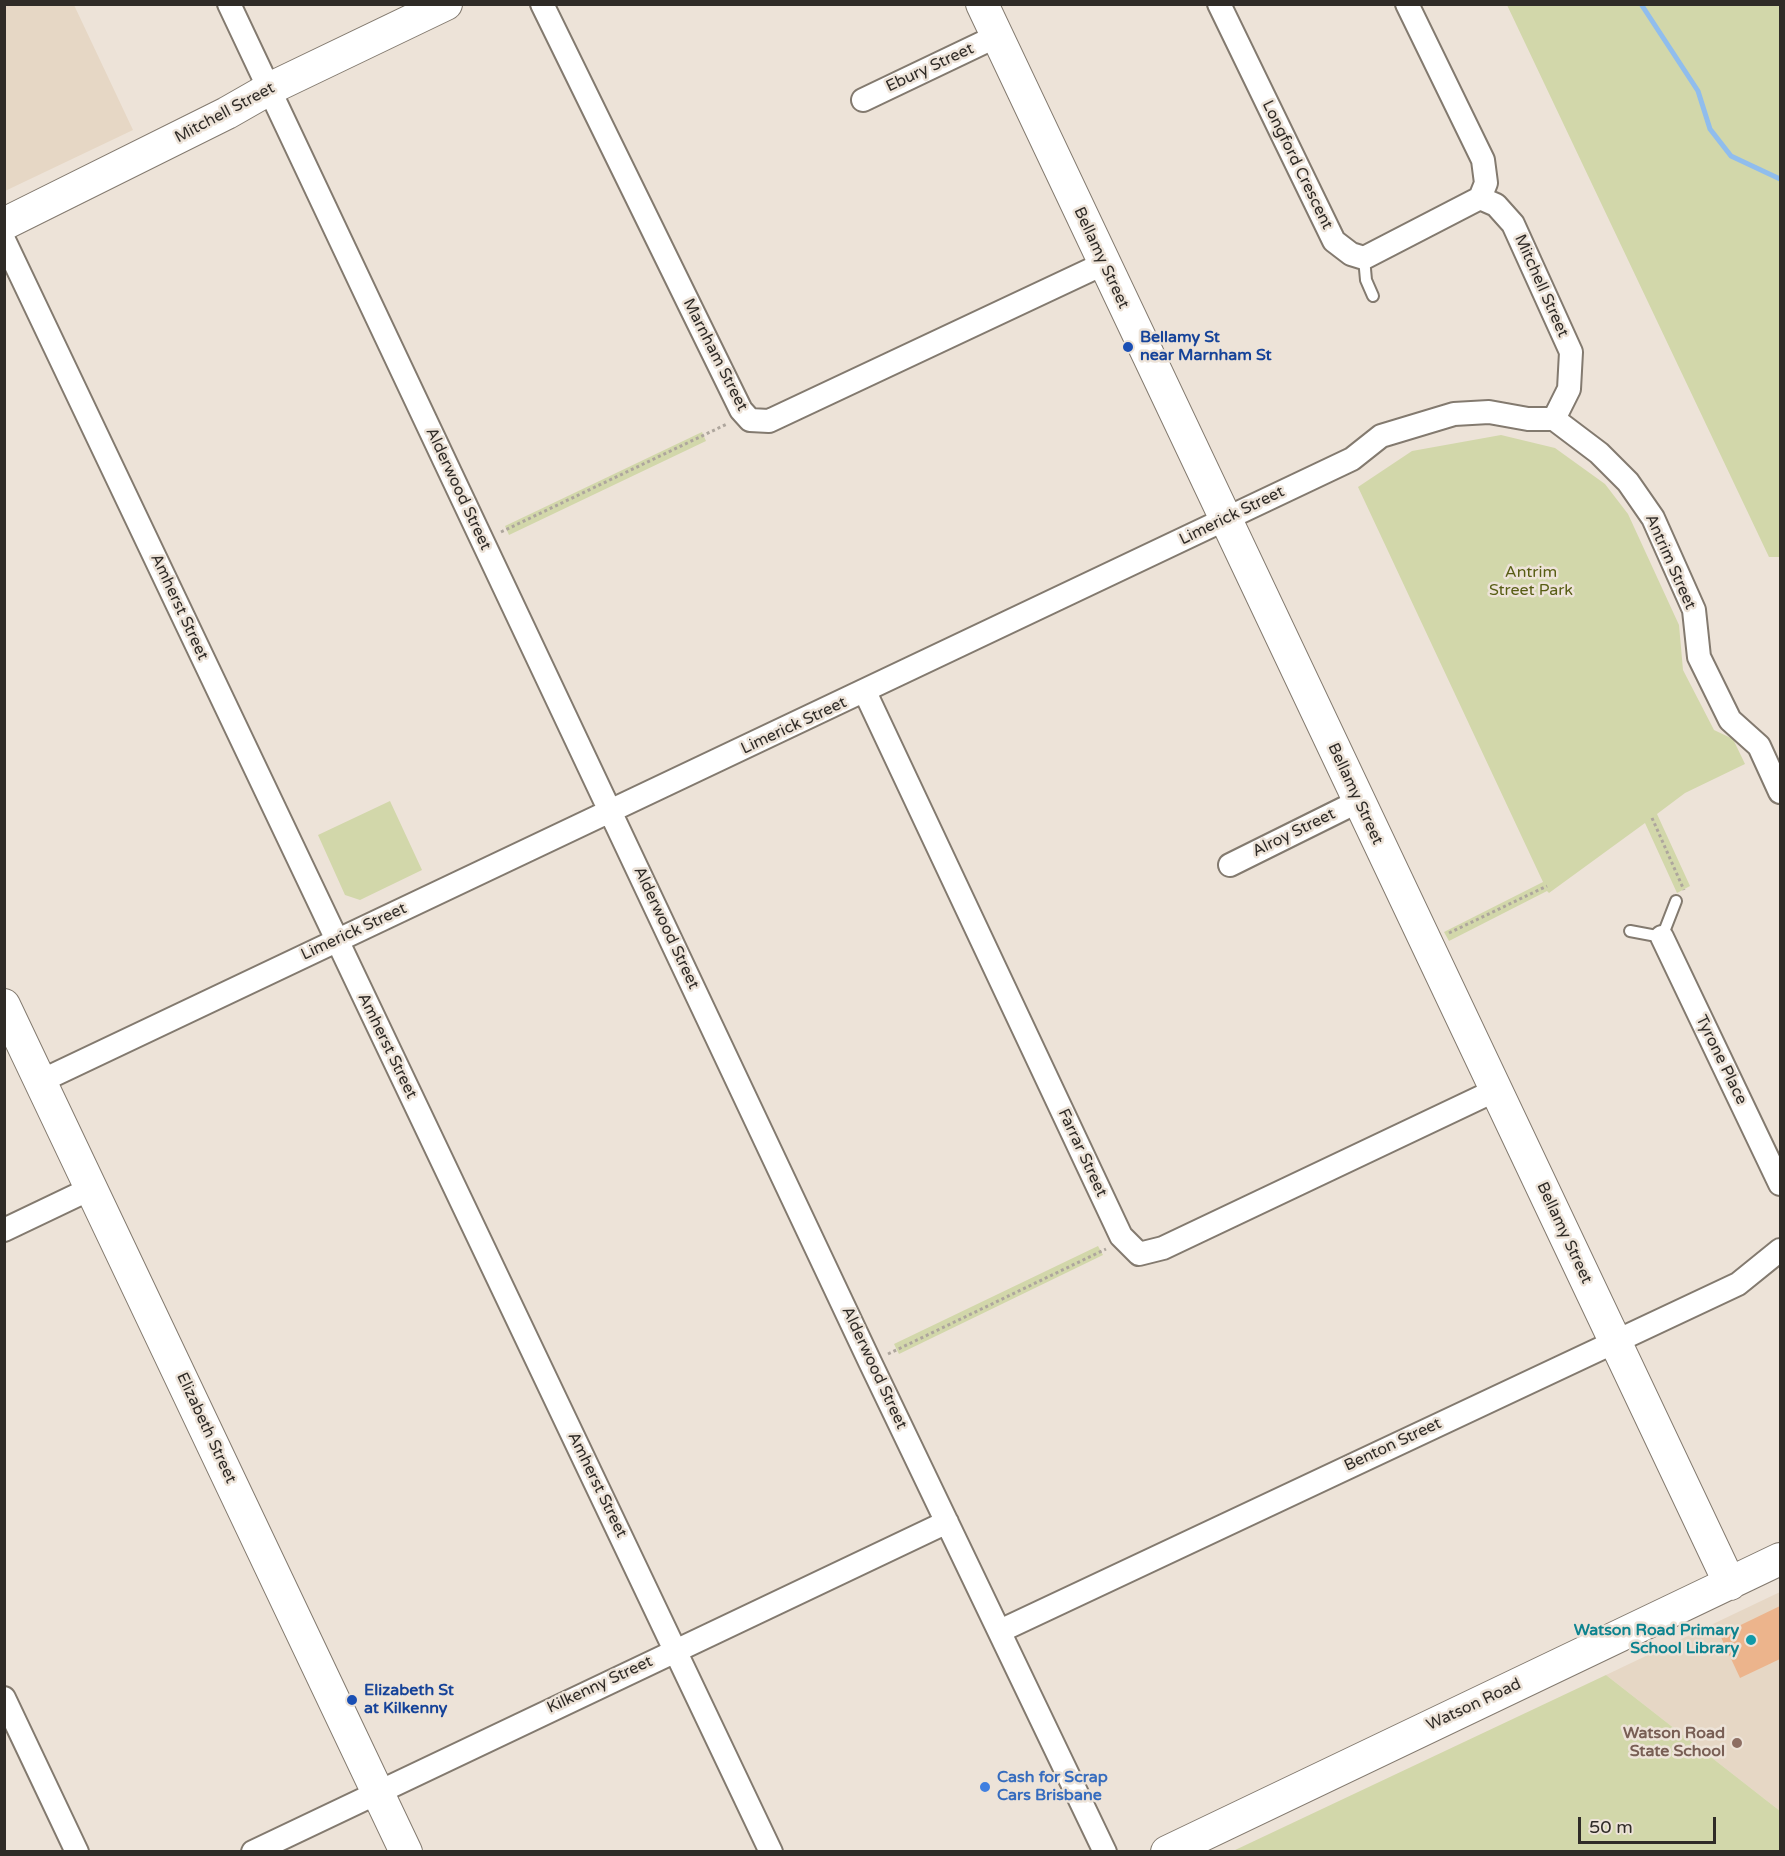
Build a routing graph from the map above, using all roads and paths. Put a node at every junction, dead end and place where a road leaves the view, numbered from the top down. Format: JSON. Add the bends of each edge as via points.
{"nodes":[{"id":1,"x":229,"y":4,"type":"edge"},
{"id":2,"x":446,"y":4,"type":"edge"},
{"id":3,"x":542,"y":4,"type":"edge"},
{"id":4,"x":982,"y":4,"type":"edge"},
{"id":5,"x":1219,"y":4,"type":"edge"},
{"id":6,"x":1407,"y":4,"type":"edge"},
{"id":7,"x":997,"y":36,"type":"junction"},
{"id":8,"x":269,"y":89,"type":"junction"},
{"id":9,"x":863,"y":100,"type":"dead end"},
{"id":10,"x":1480,"y":198,"type":"junction"},
{"id":11,"x":4,"y":224,"type":"edge"},
{"id":12,"x":4,"y":240,"type":"edge"},
{"id":13,"x":1364,"y":258,"type":"junction"},
{"id":14,"x":1103,"y":264,"type":"junction"},
{"id":15,"x":1373,"y":296,"type":"dead end"},
{"id":16,"x":741,"y":410,"type":"junction"},
{"id":17,"x":1554,"y":419,"type":"junction"},
{"id":18,"x":1225,"y":520,"type":"junction"},
{"id":19,"x":482,"y":540,"type":"junction"},
{"id":20,"x":865,"y":692,"type":"junction"},
{"id":21,"x":1780,"y":792,"type":"edge"},
{"id":22,"x":1359,"y":801,"type":"junction"},
{"id":23,"x":611,"y":811,"type":"junction"},
{"id":24,"x":1652,"y":818,"type":"dead end"},
{"id":25,"x":1230,"y":865,"type":"dead end"},
{"id":26,"x":1547,"y":886,"type":"dead end"},
{"id":27,"x":1676,"y":901,"type":"joint"},
{"id":28,"x":1630,"y":931,"type":"dead end"},
{"id":29,"x":1662,"y":937,"type":"junction"},
{"id":30,"x":336,"y":940,"type":"junction"},
{"id":31,"x":1426,"y":945,"type":"junction"},
{"id":32,"x":4,"y":1005,"type":"edge"},
{"id":33,"x":41,"y":1081,"type":"junction"},
{"id":34,"x":1496,"y":1090,"type":"junction"},
{"id":35,"x":1780,"y":1184,"type":"edge"},
{"id":36,"x":92,"y":1188,"type":"junction"},
{"id":37,"x":4,"y":1230,"type":"edge"},
{"id":38,"x":1121,"y":1236,"type":"junction"},
{"id":39,"x":1780,"y":1250,"type":"edge"},
{"id":40,"x":1615,"y":1341,"type":"junction"},
{"id":41,"x":870,"y":1362,"type":"junction"},
{"id":42,"x":947,"y":1522,"type":"junction"},
{"id":43,"x":1780,"y":1559,"type":"edge"},
{"id":44,"x":1730,"y":1584,"type":"junction"},
{"id":45,"x":1000,"y":1631,"type":"junction"},
{"id":46,"x":675,"y":1650,"type":"junction"},
{"id":47,"x":4,"y":1698,"type":"edge"},
{"id":48,"x":377,"y":1791,"type":"junction"},
{"id":49,"x":77,"y":1851,"type":"edge"},
{"id":50,"x":253,"y":1851,"type":"edge"},
{"id":51,"x":406,"y":1851,"type":"edge"},
{"id":52,"x":771,"y":1851,"type":"edge"},
{"id":53,"x":1105,"y":1851,"type":"edge"},
{"id":54,"x":1167,"y":1851,"type":"edge"}],
"edges":[{"from":1,"to":8,"type":"street","name":"Alderwood Street"},
{"from":2,"to":8,"type":"street","name":"Mitchell Street"},
{"from":3,"to":16,"type":"street","name":"Marnham Street"},
{"from":4,"to":7,"type":"street","name":"Bellamy Street"},
{"from":5,"to":13,"type":"street","name":"Longford Crescent","via":[[1334,241]]},
{"from":6,"to":10,"type":"street","via":[[1482,160],[1486,183]]},
{"from":7,"to":9,"type":"street","name":"Ebury Street"},
{"from":7,"to":14,"type":"street","name":"Bellamy Street"},
{"from":8,"to":11,"type":"street","name":"Mitchell Street"},
{"from":8,"to":19,"type":"street","name":"Alderwood Street"},
{"from":10,"to":13,"type":"street"},
{"from":10,"to":17,"type":"street","name":"Mitchell Street","via":[[1496,205],[1513,224],[1570,352],[1569,389]]},
{"from":12,"to":30,"type":"street","name":"Amherst Street"},
{"from":13,"to":15,"type":"lane","via":[[1366,280]]},
{"from":14,"to":16,"type":"street","name":"Marnham Street","via":[[769,421],[750,420]]},
{"from":14,"to":18,"type":"street","name":"Bellamy Street"},
{"from":16,"to":19,"type":"path","via":[[725,427]]},
{"from":17,"to":18,"type":"street","name":"Limerick Street","via":[[1489,412],[1454,414],[1415,424],[1381,436],[1352,459]]},
{"from":17,"to":21,"type":"street","name":"Antrim Street","via":[[1599,453],[1628,482],[1653,518],[1694,610],[1699,657],[1730,720],[1759,746]]},
{"from":18,"to":20,"type":"street","name":"Limerick Street"},
{"from":18,"to":22,"type":"street","name":"Bellamy Street"},
{"from":19,"to":23,"type":"street","name":"Alderwood Street"},
{"from":20,"to":23,"type":"street","name":"Limerick Street"},
{"from":20,"to":38,"type":"street","name":"Farrar Street"},
{"from":22,"to":25,"type":"street","name":"Alroy Street"},
{"from":22,"to":31,"type":"street","name":"Bellamy Street"},
{"from":23,"to":30,"type":"street","name":"Limerick Street"},
{"from":23,"to":41,"type":"street","name":"Alderwood Street"},
{"from":24,"to":27,"type":"path","via":[[1684,887]]},
{"from":26,"to":31,"type":"path"},
{"from":27,"to":29,"type":"lane"},
{"from":28,"to":29,"type":"lane"},
{"from":29,"to":35,"type":"street","name":"Tyrone Place"},
{"from":30,"to":33,"type":"street","name":"Limerick Street"},
{"from":30,"to":46,"type":"street","name":"Amherst Street"},
{"from":31,"to":34,"type":"street","name":"Bellamy Street"},
{"from":32,"to":33,"type":"street","name":"Elizabeth Street"},
{"from":33,"to":36,"type":"street","name":"Elizabeth Street"},
{"from":34,"to":38,"type":"street","name":"Farrar Street","via":[[1163,1248],[1139,1254]]},
{"from":34,"to":40,"type":"street","name":"Bellamy Street"},
{"from":36,"to":37,"type":"street"},
{"from":36,"to":48,"type":"street","name":"Elizabeth Street"},
{"from":38,"to":41,"type":"path","via":[[1103,1252]]},
{"from":39,"to":40,"type":"street","name":"Benton Street","via":[[1737,1284]]},
{"from":40,"to":44,"type":"street","name":"Bellamy Street"},
{"from":40,"to":45,"type":"street","name":"Benton Street"},
{"from":41,"to":42,"type":"street","name":"Alderwood Street"},
{"from":42,"to":45,"type":"street","name":"Alderwood Street"},
{"from":42,"to":46,"type":"street","name":"Kilkenny Street"},
{"from":43,"to":44,"type":"street","name":"Watson Road"},
{"from":44,"to":54,"type":"street","name":"Watson Road"},
{"from":45,"to":53,"type":"street","name":"Alderwood Street"},
{"from":46,"to":48,"type":"street","name":"Kilkenny Street"},
{"from":46,"to":52,"type":"street","name":"Amherst Street"},
{"from":47,"to":49,"type":"street"},
{"from":48,"to":50,"type":"street","name":"Kilkenny Street"},
{"from":48,"to":51,"type":"street","name":"Elizabeth Street"}]}
